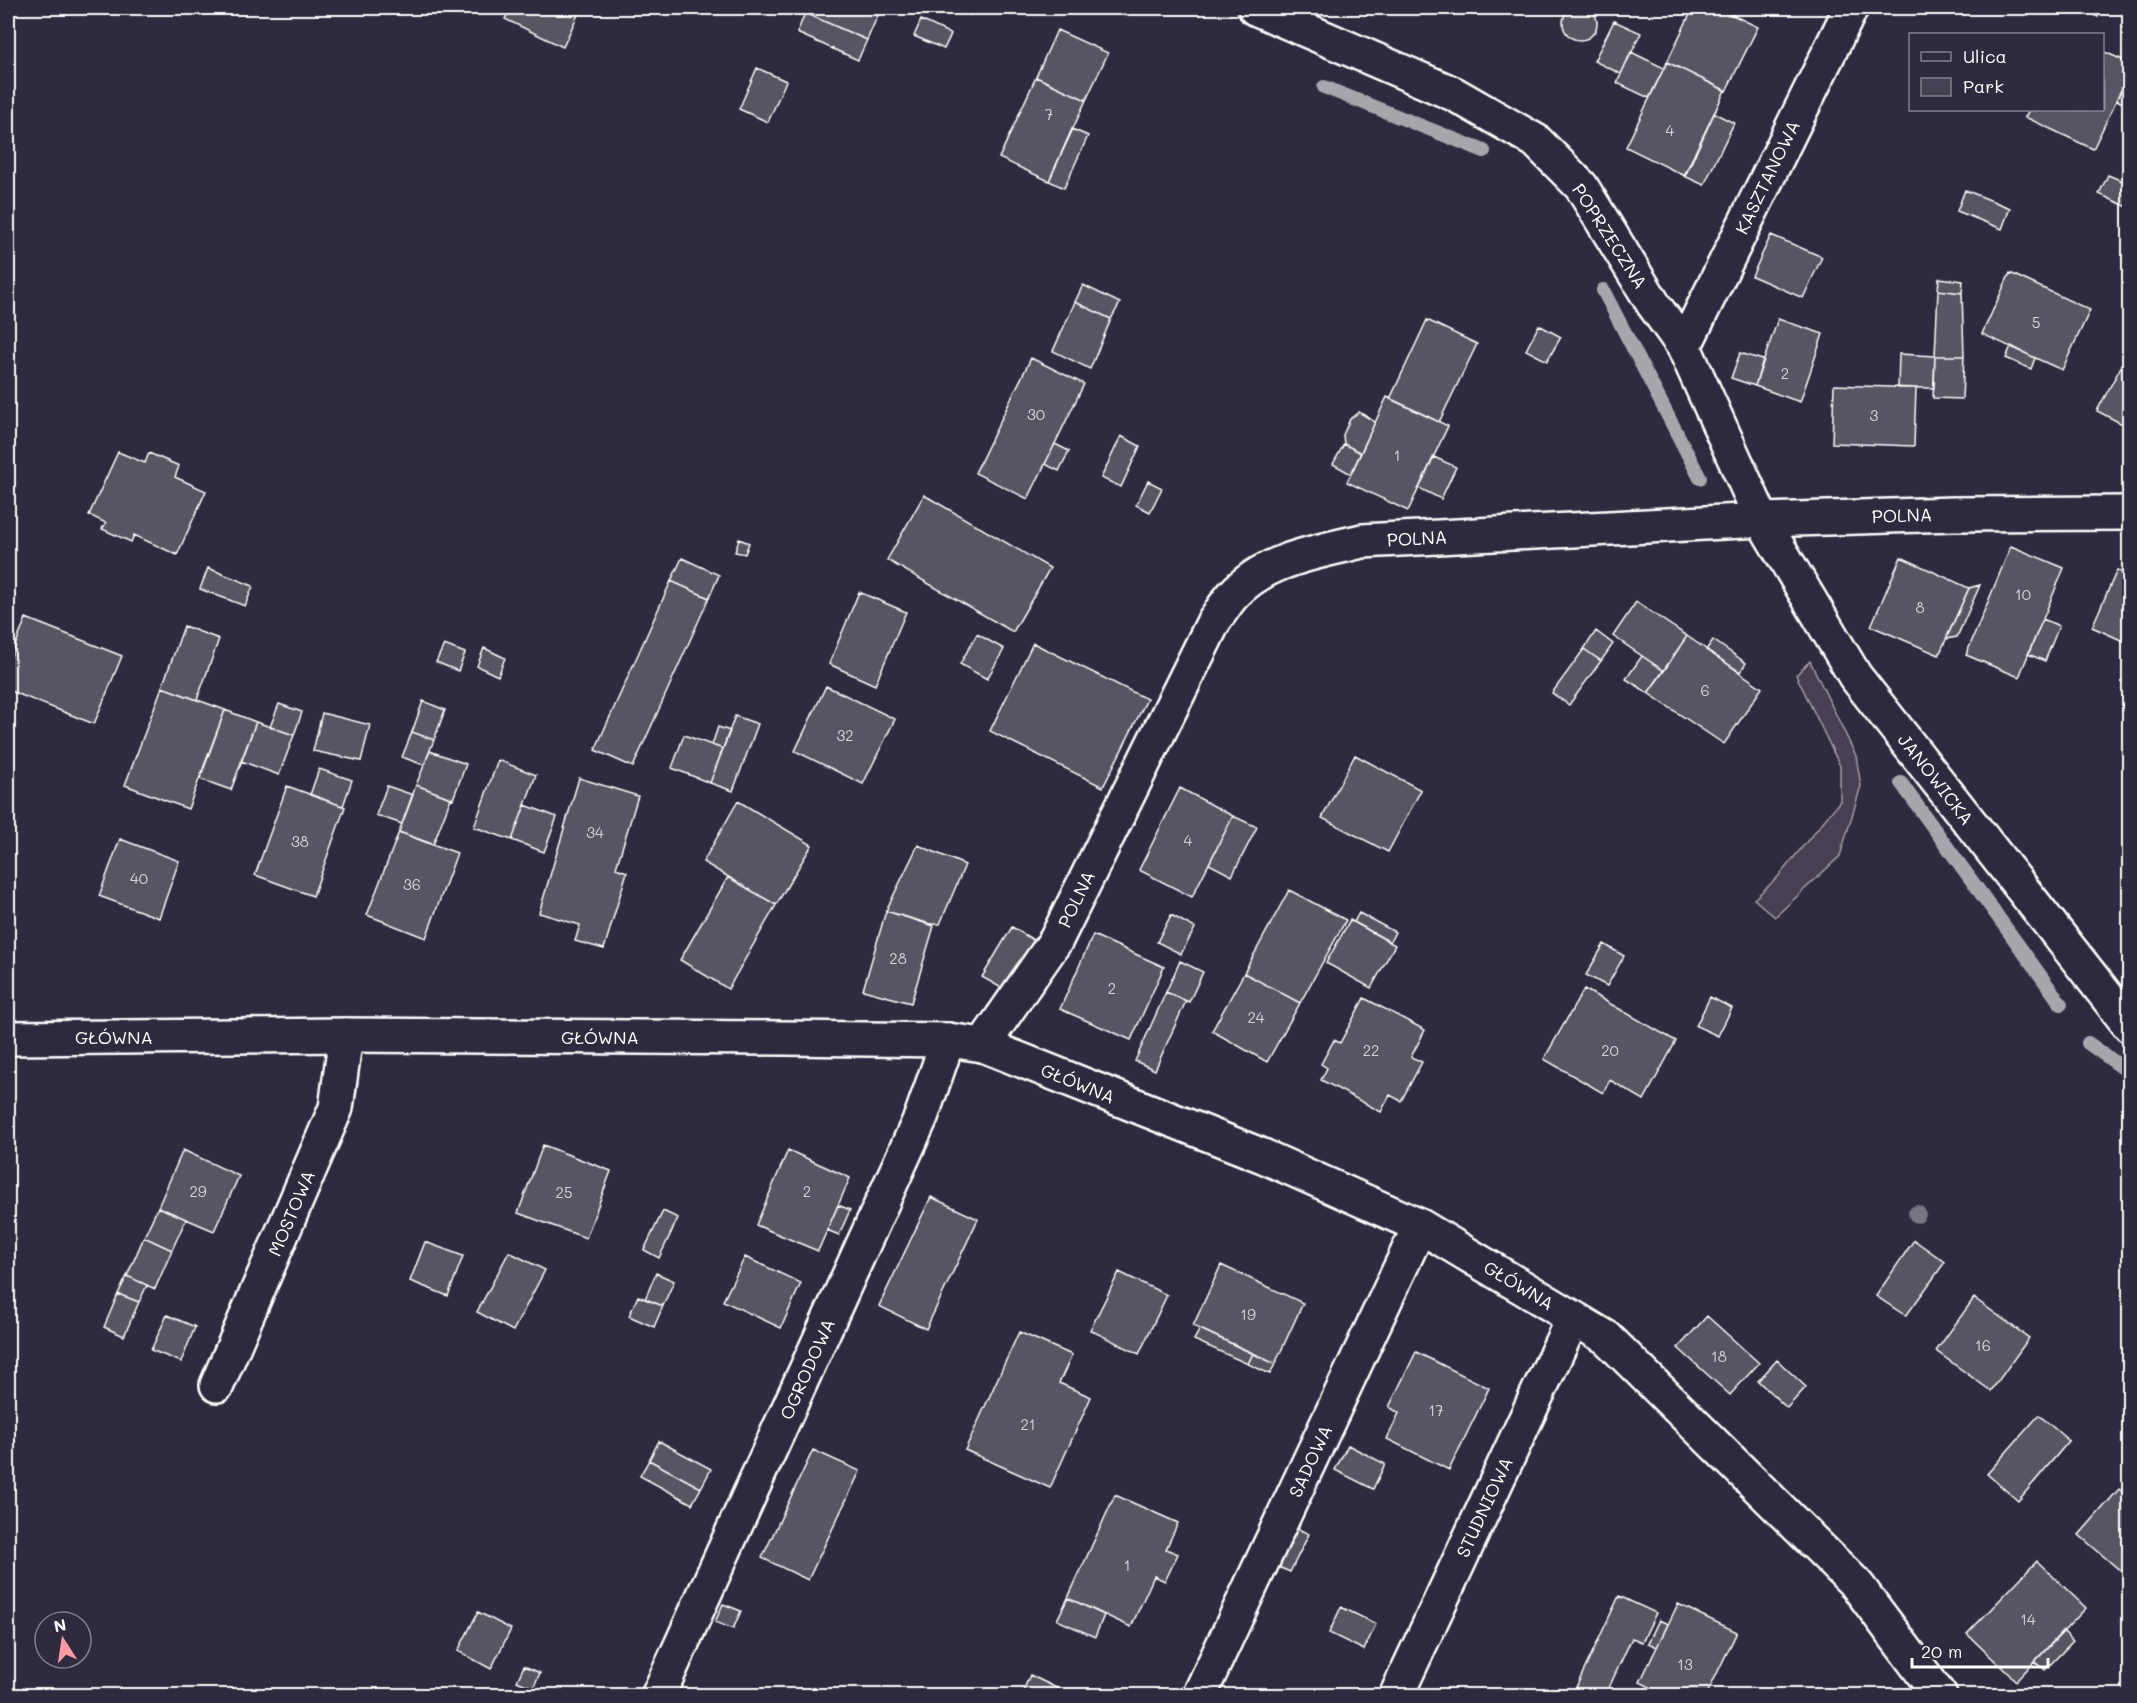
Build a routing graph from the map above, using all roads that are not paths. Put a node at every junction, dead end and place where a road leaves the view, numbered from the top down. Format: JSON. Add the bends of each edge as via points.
{"nodes":[{"id":1,"x":1255,"y":8,"type":"edge"},
{"id":2,"x":1851,"y":8,"type":"edge"},
{"id":3,"x":1684,"y":347,"type":"junction"},
{"id":4,"x":2130,"y":513,"type":"edge"},
{"id":5,"x":1762,"y":520,"type":"junction"},
{"id":6,"x":2130,"y":1026,"type":"edge"},
{"id":7,"x":346,"y":1035,"type":"junction"},
{"id":8,"x":8,"y":1038,"type":"edge"},
{"id":9,"x":948,"y":1040,"type":"junction"},
{"id":10,"x":983,"y":1045,"type":"junction"},
{"id":11,"x":1420,"y":1226,"type":"junction"},
{"id":12,"x":1573,"y":1318,"type":"junction"},
{"id":13,"x":217,"y":1385,"type":"dead end"},
{"id":14,"x":658,"y":1695,"type":"edge"},
{"id":15,"x":1199,"y":1695,"type":"edge"},
{"id":16,"x":1396,"y":1695,"type":"edge"},
{"id":17,"x":1940,"y":1695,"type":"edge"}],
"edges":[{"from":1,"to":3,"type":"street","name":"POPRZECZNA","via":[[1454,94],[1536,141],[1581,186]]},
{"from":2,"to":3,"type":"street","name":"KASZTANOWA"},
{"from":3,"to":5,"type":"street","name":"POPRZECZNA"},
{"from":4,"to":5,"type":"street","name":"POLNA"},
{"from":5,"to":6,"type":"street","name":"JANOWICKA","via":[[1855,676]]},
{"from":5,"to":10,"type":"street","name":"POLNA","via":[[1362,541],[1297,557],[1257,574],[1234,594],[1214,621],[1056,940]]},
{"from":7,"to":8,"type":"street","name":"GŁÓWNA"},
{"from":7,"to":9,"type":"street","name":"GŁÓWNA"},
{"from":7,"to":13,"type":"street","name":"MOSTOWA","via":[[336,1108]]},
{"from":9,"to":10,"type":"street","name":"GŁÓWNA"},
{"from":9,"to":14,"type":"street","name":"OGRODOWA","via":[[921,1118]]},
{"from":10,"to":11,"type":"street","name":"GŁÓWNA","via":[[1263,1156]]},
{"from":11,"to":12,"type":"street","name":"GŁÓWNA"},
{"from":11,"to":15,"type":"street","name":"SADOWA"},
{"from":12,"to":16,"type":"street","name":"STUDNIOWA"},
{"from":12,"to":17,"type":"street","name":"GŁÓWNA","via":[[1607,1338],[1857,1585]]}]}
